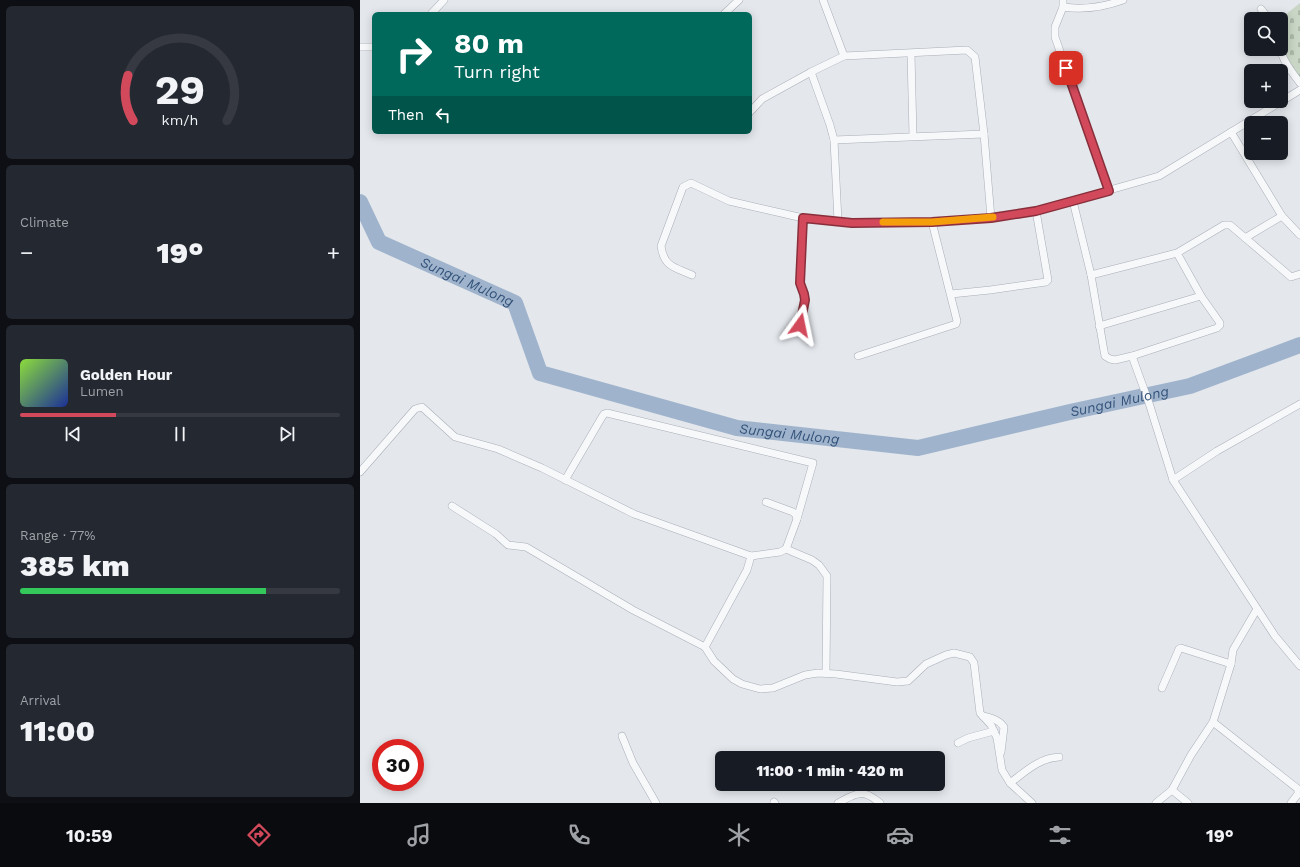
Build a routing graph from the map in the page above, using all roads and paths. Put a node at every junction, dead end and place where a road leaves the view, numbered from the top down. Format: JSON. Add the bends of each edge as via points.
{"nodes":[{"id":1,"x":444,"y":0,"type":"edge"},
{"id":2,"x":739,"y":0,"type":"edge"},
{"id":3,"x":823,"y":0,"type":"edge"},
{"id":4,"x":1123,"y":0,"type":"edge"},
{"id":5,"x":1063,"y":4,"type":"edge"},
{"id":6,"x":1261,"y":9,"type":"dead end"},
{"id":7,"x":433,"y":12,"type":"edge"},
{"id":8,"x":726,"y":12,"type":"edge"},
{"id":9,"x":1263,"y":12,"type":"edge"},
{"id":10,"x":360,"y":47,"type":"edge"},
{"id":11,"x":372,"y":47,"type":"edge"},
{"id":12,"x":911,"y":54,"type":"junction"},
{"id":13,"x":844,"y":56,"type":"junction"},
{"id":14,"x":1282,"y":56,"type":"edge"},
{"id":15,"x":811,"y":72,"type":"junction"},
{"id":16,"x":1300,"y":84,"type":"edge"},
{"id":17,"x":1300,"y":90,"type":"edge"},
{"id":18,"x":752,"y":110,"type":"edge"},
{"id":19,"x":1231,"y":132,"type":"junction"},
{"id":20,"x":984,"y":134,"type":"junction"},
{"id":21,"x":914,"y":136,"type":"junction"},
{"id":22,"x":834,"y":140,"type":"junction"},
{"id":23,"x":1109,"y":191,"type":"junction"},
{"id":24,"x":1073,"y":201,"type":"junction"},
{"id":25,"x":1036,"y":211,"type":"junction"},
{"id":26,"x":1282,"y":216,"type":"junction"},
{"id":27,"x":803,"y":218,"type":"junction"},
{"id":28,"x":991,"y":218,"type":"junction"},
{"id":29,"x":838,"y":221,"type":"junction"},
{"id":30,"x":932,"y":222,"type":"junction"},
{"id":31,"x":1300,"y":235,"type":"edge"},
{"id":32,"x":1245,"y":238,"type":"junction"},
{"id":33,"x":1177,"y":253,"type":"junction"},
{"id":34,"x":1300,"y":274,"type":"edge"},
{"id":35,"x":692,"y":275,"type":"dead end"},
{"id":36,"x":1091,"y":275,"type":"junction"},
{"id":37,"x":951,"y":294,"type":"junction"},
{"id":38,"x":1201,"y":296,"type":"junction"},
{"id":39,"x":800,"y":325,"type":"dead end"},
{"id":40,"x":1099,"y":326,"type":"junction"},
{"id":41,"x":858,"y":356,"type":"dead end"},
{"id":42,"x":1132,"y":356,"type":"junction"},
{"id":43,"x":1300,"y":404,"type":"edge"},
{"id":44,"x":360,"y":472,"type":"edge"},
{"id":45,"x":565,"y":480,"type":"junction"},
{"id":46,"x":1172,"y":480,"type":"junction"},
{"id":47,"x":766,"y":502,"type":"dead end"},
{"id":48,"x":452,"y":506,"type":"dead end"},
{"id":49,"x":797,"y":519,"type":"junction"},
{"id":50,"x":786,"y":549,"type":"junction"},
{"id":51,"x":751,"y":556,"type":"junction"},
{"id":52,"x":1257,"y":609,"type":"junction"},
{"id":53,"x":705,"y":647,"type":"junction"},
{"id":54,"x":1231,"y":664,"type":"junction"},
{"id":55,"x":1300,"y":666,"type":"edge"},
{"id":56,"x":826,"y":673,"type":"junction"},
{"id":57,"x":1162,"y":688,"type":"dead end"},
{"id":58,"x":983,"y":716,"type":"junction"},
{"id":59,"x":1213,"y":722,"type":"junction"},
{"id":60,"x":994,"y":731,"type":"junction"},
{"id":61,"x":622,"y":736,"type":"dead end"},
{"id":62,"x":958,"y":743,"type":"dead end"},
{"id":63,"x":1000,"y":755,"type":"junction"},
{"id":64,"x":1059,"y":757,"type":"dead end"},
{"id":65,"x":1010,"y":783,"type":"junction"},
{"id":66,"x":1172,"y":790,"type":"junction"},
{"id":67,"x":656,"y":803,"type":"edge"},
{"id":68,"x":838,"y":803,"type":"edge"},
{"id":69,"x":880,"y":803,"type":"edge"},
{"id":70,"x":1032,"y":803,"type":"edge"},
{"id":71,"x":1156,"y":803,"type":"edge"},
{"id":72,"x":1188,"y":803,"type":"edge"},
{"id":73,"x":1291,"y":803,"type":"edge"}],
"edges":[{"from":1,"to":7,"type":"street"},
{"from":2,"to":8,"type":"street"},
{"from":3,"to":13,"type":"street"},
{"from":4,"to":5,"type":"street","via":[[1093,8],[1077,9]]},
{"from":5,"to":23,"type":"street","via":[[1055,27],[1055,37]]},
{"from":6,"to":9,"type":"street"},
{"from":10,"to":11,"type":"street"},
{"from":12,"to":13,"type":"street"},
{"from":12,"to":20,"type":"street","via":[[967,50],[975,57]]},
{"from":12,"to":21,"type":"street"},
{"from":13,"to":15,"type":"street"},
{"from":14,"to":16,"type":"street"},
{"from":15,"to":18,"type":"street","via":[[762,99]]},
{"from":15,"to":22,"type":"street"},
{"from":17,"to":19,"type":"street"},
{"from":19,"to":23,"type":"street","via":[[1159,176]]},
{"from":19,"to":26,"type":"street"},
{"from":20,"to":21,"type":"street"},
{"from":20,"to":28,"type":"street"},
{"from":21,"to":22,"type":"street"},
{"from":22,"to":29,"type":"street"},
{"from":23,"to":24,"type":"street"},
{"from":24,"to":25,"type":"street"},
{"from":24,"to":36,"type":"street"},
{"from":25,"to":28,"type":"street"},
{"from":25,"to":37,"type":"street","via":[[1048,280],[1046,282]]},
{"from":26,"to":31,"type":"street"},
{"from":26,"to":32,"type":"street"},
{"from":27,"to":29,"type":"street"},
{"from":27,"to":35,"type":"street","via":[[729,201],[691,183],[686,185],[683,187],[661,246],[667,264]]},
{"from":27,"to":39,"type":"street","via":[[800,283],[805,300]]},
{"from":28,"to":30,"type":"street"},
{"from":29,"to":30,"type":"street"},
{"from":30,"to":37,"type":"street"},
{"from":32,"to":33,"type":"street","via":[[1230,225],[1224,225]]},
{"from":32,"to":34,"type":"street","via":[[1291,277]]},
{"from":33,"to":36,"type":"street"},
{"from":33,"to":38,"type":"street"},
{"from":36,"to":40,"type":"street"},
{"from":37,"to":41,"type":"street","via":[[956,324]]},
{"from":38,"to":40,"type":"street"},
{"from":38,"to":42,"type":"street","via":[[1220,323],[1217,328]]},
{"from":40,"to":42,"type":"street","via":[[1105,356],[1115,360]]},
{"from":42,"to":46,"type":"street"},
{"from":43,"to":46,"type":"street"},
{"from":44,"to":45,"type":"street","via":[[415,409],[422,407],[455,437],[498,449]]},
{"from":45,"to":49,"type":"street","via":[[602,417],[607,413],[813,463]]},
{"from":45,"to":51,"type":"street","via":[[634,514]]},
{"from":46,"to":52,"type":"street"},
{"from":47,"to":49,"type":"street","via":[[793,512]]},
{"from":48,"to":53,"type":"street","via":[[496,534],[508,545],[526,547],[633,610]]},
{"from":49,"to":50,"type":"street"},
{"from":50,"to":51,"type":"street"},
{"from":50,"to":56,"type":"street","via":[[812,560],[827,576]]},
{"from":51,"to":53,"type":"street","via":[[747,570]]},
{"from":52,"to":54,"type":"street","via":[[1233,650]]},
{"from":52,"to":55,"type":"street"},
{"from":53,"to":56,"type":"street","via":[[714,661],[733,679],[760,689],[773,688],[805,675]]},
{"from":54,"to":57,"type":"street","via":[[1181,648]]},
{"from":54,"to":59,"type":"street"},
{"from":56,"to":58,"type":"street","via":[[898,682],[908,680],[936,659],[954,653],[963,654],[970,657],[974,663],[980,713]]},
{"from":58,"to":60,"type":"street"},
{"from":58,"to":63,"type":"street","via":[[996,720],[1004,727]]},
{"from":59,"to":66,"type":"street"},
{"from":59,"to":73,"type":"street","via":[[1298,788],[1298,794]]},
{"from":60,"to":62,"type":"street"},
{"from":60,"to":63,"type":"street","via":[[998,738]]},
{"from":61,"to":67,"type":"street","via":[[633,763]]},
{"from":63,"to":65,"type":"street","via":[[1002,770]]},
{"from":64,"to":65,"type":"street","via":[[1050,757],[1039,762]]},
{"from":65,"to":70,"type":"street"},
{"from":66,"to":71,"type":"street"},
{"from":66,"to":72,"type":"street"},
{"from":68,"to":69,"type":"street","via":[[854,794],[864,793]]}]}
